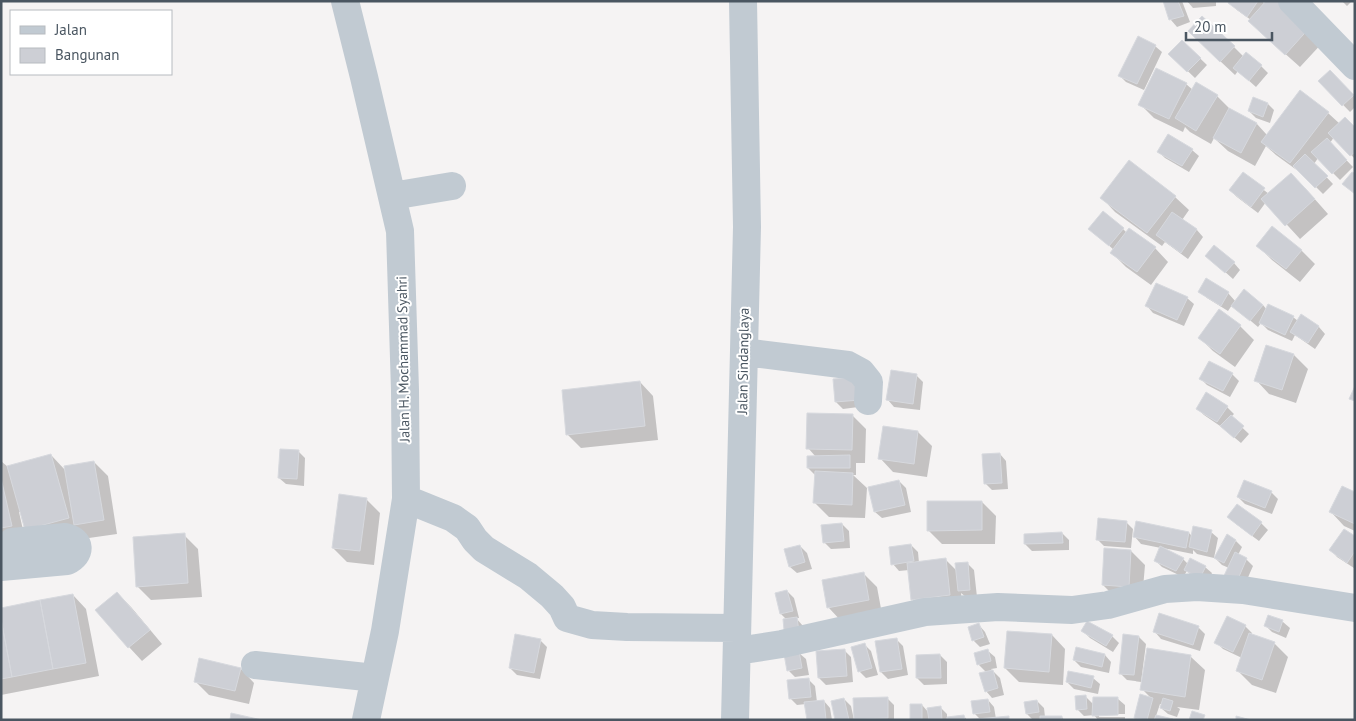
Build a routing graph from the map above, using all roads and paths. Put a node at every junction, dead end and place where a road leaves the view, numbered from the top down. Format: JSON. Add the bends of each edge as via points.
{"nodes":[{"id":1,"x":345,"y":1,"type":"edge"},
{"id":2,"x":743,"y":1,"type":"edge"},
{"id":3,"x":1292,"y":1,"type":"edge"},
{"id":4,"x":1355,"y":66,"type":"edge"},
{"id":5,"x":452,"y":186,"type":"dead end"},
{"id":6,"x":392,"y":196,"type":"junction"},
{"id":7,"x":744,"y":352,"type":"junction"},
{"id":8,"x":868,"y":401,"type":"dead end"},
{"id":9,"x":406,"y":499,"type":"junction"},
{"id":10,"x":1,"y":555,"type":"edge"},
{"id":11,"x":1,"y":567,"type":"edge"},
{"id":12,"x":1355,"y":608,"type":"edge"},
{"id":13,"x":737,"y":639,"type":"junction"},
{"id":14,"x":255,"y":664,"type":"dead end"},
{"id":15,"x":375,"y":678,"type":"junction"},
{"id":16,"x":366,"y":720,"type":"edge"},
{"id":17,"x":735,"y":720,"type":"edge"}],
"edges":[{"from":1,"to":6,"type":"street","name":"Jalan H. Mochammad Syahri"},
{"from":2,"to":7,"type":"street","name":"Jalan Sindanglaya","via":[[747,227]]},
{"from":3,"to":4,"type":"street"},
{"from":5,"to":6,"type":"street"},
{"from":6,"to":9,"type":"street","name":"Jalan H. Mochammad Syahri","via":[[400,231]]},
{"from":7,"to":8,"type":"street","via":[[848,365],[869,382]]},
{"from":7,"to":13,"type":"street","name":"Jalan Sindanglaya"},
{"from":9,"to":13,"type":"street","via":[[453,518],[467,528],[484,549],[528,576],[552,596],[567,618],[592,625]]},
{"from":9,"to":15,"type":"street","name":"Jalan H. Mochammad Syahri"},
{"from":10,"to":11,"type":"street","via":[[12,542],[65,537],[72,538],[78,551],[74,558],[67,560]]},
{"from":12,"to":13,"type":"street","via":[[1243,590],[1165,589],[1108,605],[1072,610],[998,607],[925,612],[782,644]]},
{"from":13,"to":17,"type":"street","name":"Jalan Sindanglaya"},
{"from":14,"to":15,"type":"street"},
{"from":15,"to":16,"type":"street","name":"Jalan H. Mochammad Syahri"}]}
